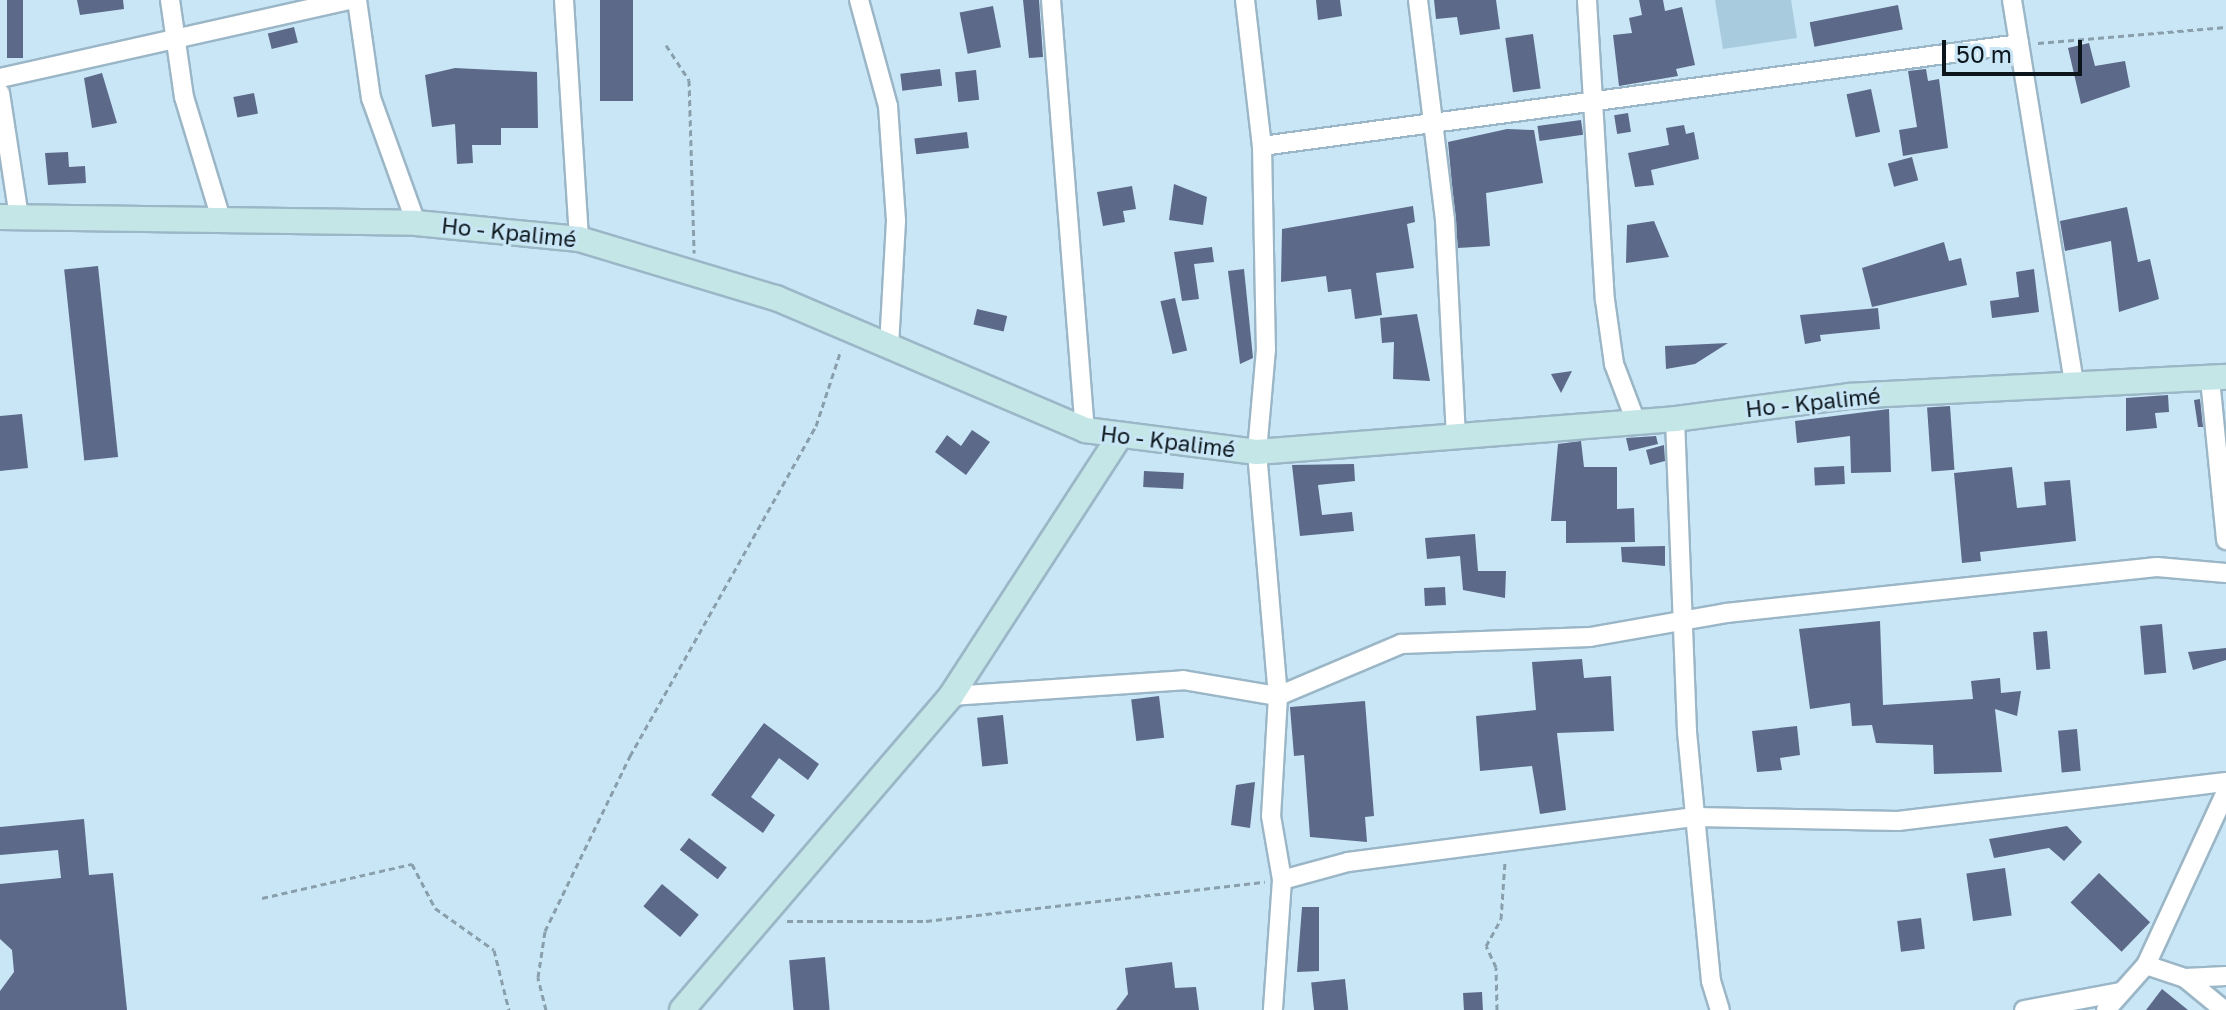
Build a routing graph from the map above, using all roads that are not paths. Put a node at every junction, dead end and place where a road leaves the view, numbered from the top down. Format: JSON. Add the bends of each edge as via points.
{"nodes":[{"id":1,"x":170,"y":0,"type":"edge"},
{"id":2,"x":349,"y":0,"type":"edge"},
{"id":3,"x":357,"y":0,"type":"edge"},
{"id":4,"x":564,"y":0,"type":"edge"},
{"id":5,"x":859,"y":0,"type":"edge"},
{"id":6,"x":1051,"y":0,"type":"edge"},
{"id":7,"x":1245,"y":0,"type":"edge"},
{"id":8,"x":1418,"y":0,"type":"edge"},
{"id":9,"x":1587,"y":0,"type":"edge"},
{"id":10,"x":2012,"y":0,"type":"edge"},
{"id":11,"x":175,"y":42,"type":"junction"},
{"id":12,"x":2019,"y":44,"type":"junction"},
{"id":13,"x":0,"y":78,"type":"edge"},
{"id":14,"x":0,"y":93,"type":"edge"},
{"id":15,"x":1597,"y":103,"type":"junction"},
{"id":16,"x":1433,"y":124,"type":"junction"},
{"id":17,"x":1262,"y":146,"type":"junction"},
{"id":18,"x":9,"y":217,"type":"edge"},
{"id":19,"x":222,"y":222,"type":"junction"},
{"id":20,"x":416,"y":223,"type":"junction"},
{"id":21,"x":579,"y":239,"type":"junction"},
{"id":22,"x":889,"y":345,"type":"junction"},
{"id":23,"x":2218,"y":378,"type":"edge"},
{"id":24,"x":2074,"y":384,"type":"junction"},
{"id":25,"x":1675,"y":419,"type":"junction"},
{"id":26,"x":1636,"y":422,"type":"junction"},
{"id":27,"x":1085,"y":430,"type":"junction"},
{"id":28,"x":1456,"y":435,"type":"junction"},
{"id":29,"x":1118,"y":439,"type":"junction"},
{"id":30,"x":1257,"y":452,"type":"junction"},
{"id":31,"x":2226,"y":540,"type":"edge"},
{"id":32,"x":2226,"y":573,"type":"edge"},
{"id":33,"x":1684,"y":619,"type":"junction"},
{"id":34,"x":951,"y":696,"type":"junction"},
{"id":35,"x":1278,"y":696,"type":"junction"},
{"id":36,"x":2226,"y":782,"type":"edge"},
{"id":37,"x":2226,"y":792,"type":"edge"},
{"id":38,"x":1695,"y":817,"type":"junction"},
{"id":39,"x":1282,"y":880,"type":"junction"},
{"id":40,"x":2146,"y":965,"type":"junction"},
{"id":41,"x":2226,"y":976,"type":"edge"},
{"id":42,"x":2185,"y":978,"type":"junction"},
{"id":43,"x":2121,"y":992,"type":"junction"},
{"id":44,"x":682,"y":1010,"type":"edge"},
{"id":45,"x":1273,"y":1010,"type":"edge"},
{"id":46,"x":1720,"y":1010,"type":"edge"},
{"id":47,"x":2024,"y":1010,"type":"edge"},
{"id":48,"x":2106,"y":1010,"type":"edge"},
{"id":49,"x":2224,"y":1010,"type":"edge"}],
"edges":[{"from":1,"to":11,"type":"street"},
{"from":2,"to":11,"type":"street"},
{"from":3,"to":20,"type":"street","via":[[371,98]]},
{"from":4,"to":21,"type":"street"},
{"from":5,"to":22,"type":"street","via":[[888,106],[896,221]]},
{"from":6,"to":27,"type":"street"},
{"from":7,"to":17,"type":"street"},
{"from":8,"to":16,"type":"street"},
{"from":9,"to":15,"type":"street"},
{"from":10,"to":12,"type":"street"},
{"from":11,"to":13,"type":"street"},
{"from":11,"to":19,"type":"street"},
{"from":12,"to":15,"type":"street"},
{"from":12,"to":24,"type":"street"},
{"from":14,"to":18,"type":"street"},
{"from":15,"to":16,"type":"street"},
{"from":15,"to":26,"type":"street","via":[[1605,300],[1614,364]]},
{"from":16,"to":17,"type":"street"},
{"from":16,"to":28,"type":"street"},
{"from":17,"to":30,"type":"street","via":[[1266,349]]},
{"from":18,"to":19,"type":"main road","name":"Ho - Kpalimé"},
{"from":19,"to":20,"type":"main road","name":"Ho - Kpalimé"},
{"from":20,"to":21,"type":"main road","name":"Ho - Kpalimé"},
{"from":21,"to":22,"type":"main road","name":"Ho - Kpalimé","via":[[694,272]]},
{"from":22,"to":27,"type":"main road","name":"Ho - Kpalimé"},
{"from":23,"to":24,"type":"main road","name":"Ho - Kpalimé"},
{"from":23,"to":31,"type":"street"},
{"from":24,"to":25,"type":"main road","name":"Ho - Kpalimé","via":[[1835,397]]},
{"from":25,"to":26,"type":"main road","name":"Ho - Kpalimé"},
{"from":25,"to":33,"type":"street"},
{"from":26,"to":28,"type":"main road","name":"Ho - Kpalimé"},
{"from":27,"to":29,"type":"main road","name":"Ho - Kpalimé"},
{"from":28,"to":30,"type":"main road","name":"Ho - Kpalimé"},
{"from":29,"to":30,"type":"main road","name":"Ho - Kpalimé"},
{"from":29,"to":34,"type":"main road"},
{"from":30,"to":35,"type":"street"},
{"from":32,"to":33,"type":"street","via":[[2157,567]]},
{"from":33,"to":35,"type":"street","via":[[1590,637],[1401,644]]},
{"from":33,"to":38,"type":"street"},
{"from":34,"to":35,"type":"street","via":[[1183,680]]},
{"from":34,"to":44,"type":"main road"},
{"from":35,"to":39,"type":"street","via":[[1271,816]]},
{"from":36,"to":38,"type":"street","via":[[1898,821]]},
{"from":37,"to":40,"type":"street"},
{"from":38,"to":39,"type":"street","via":[[1348,862]]},
{"from":38,"to":46,"type":"street","via":[[1711,981]]},
{"from":39,"to":45,"type":"street"},
{"from":40,"to":42,"type":"street"},
{"from":40,"to":43,"type":"street"},
{"from":41,"to":42,"type":"street"},
{"from":42,"to":49,"type":"street"},
{"from":43,"to":47,"type":"street"},
{"from":43,"to":48,"type":"street"}]}
